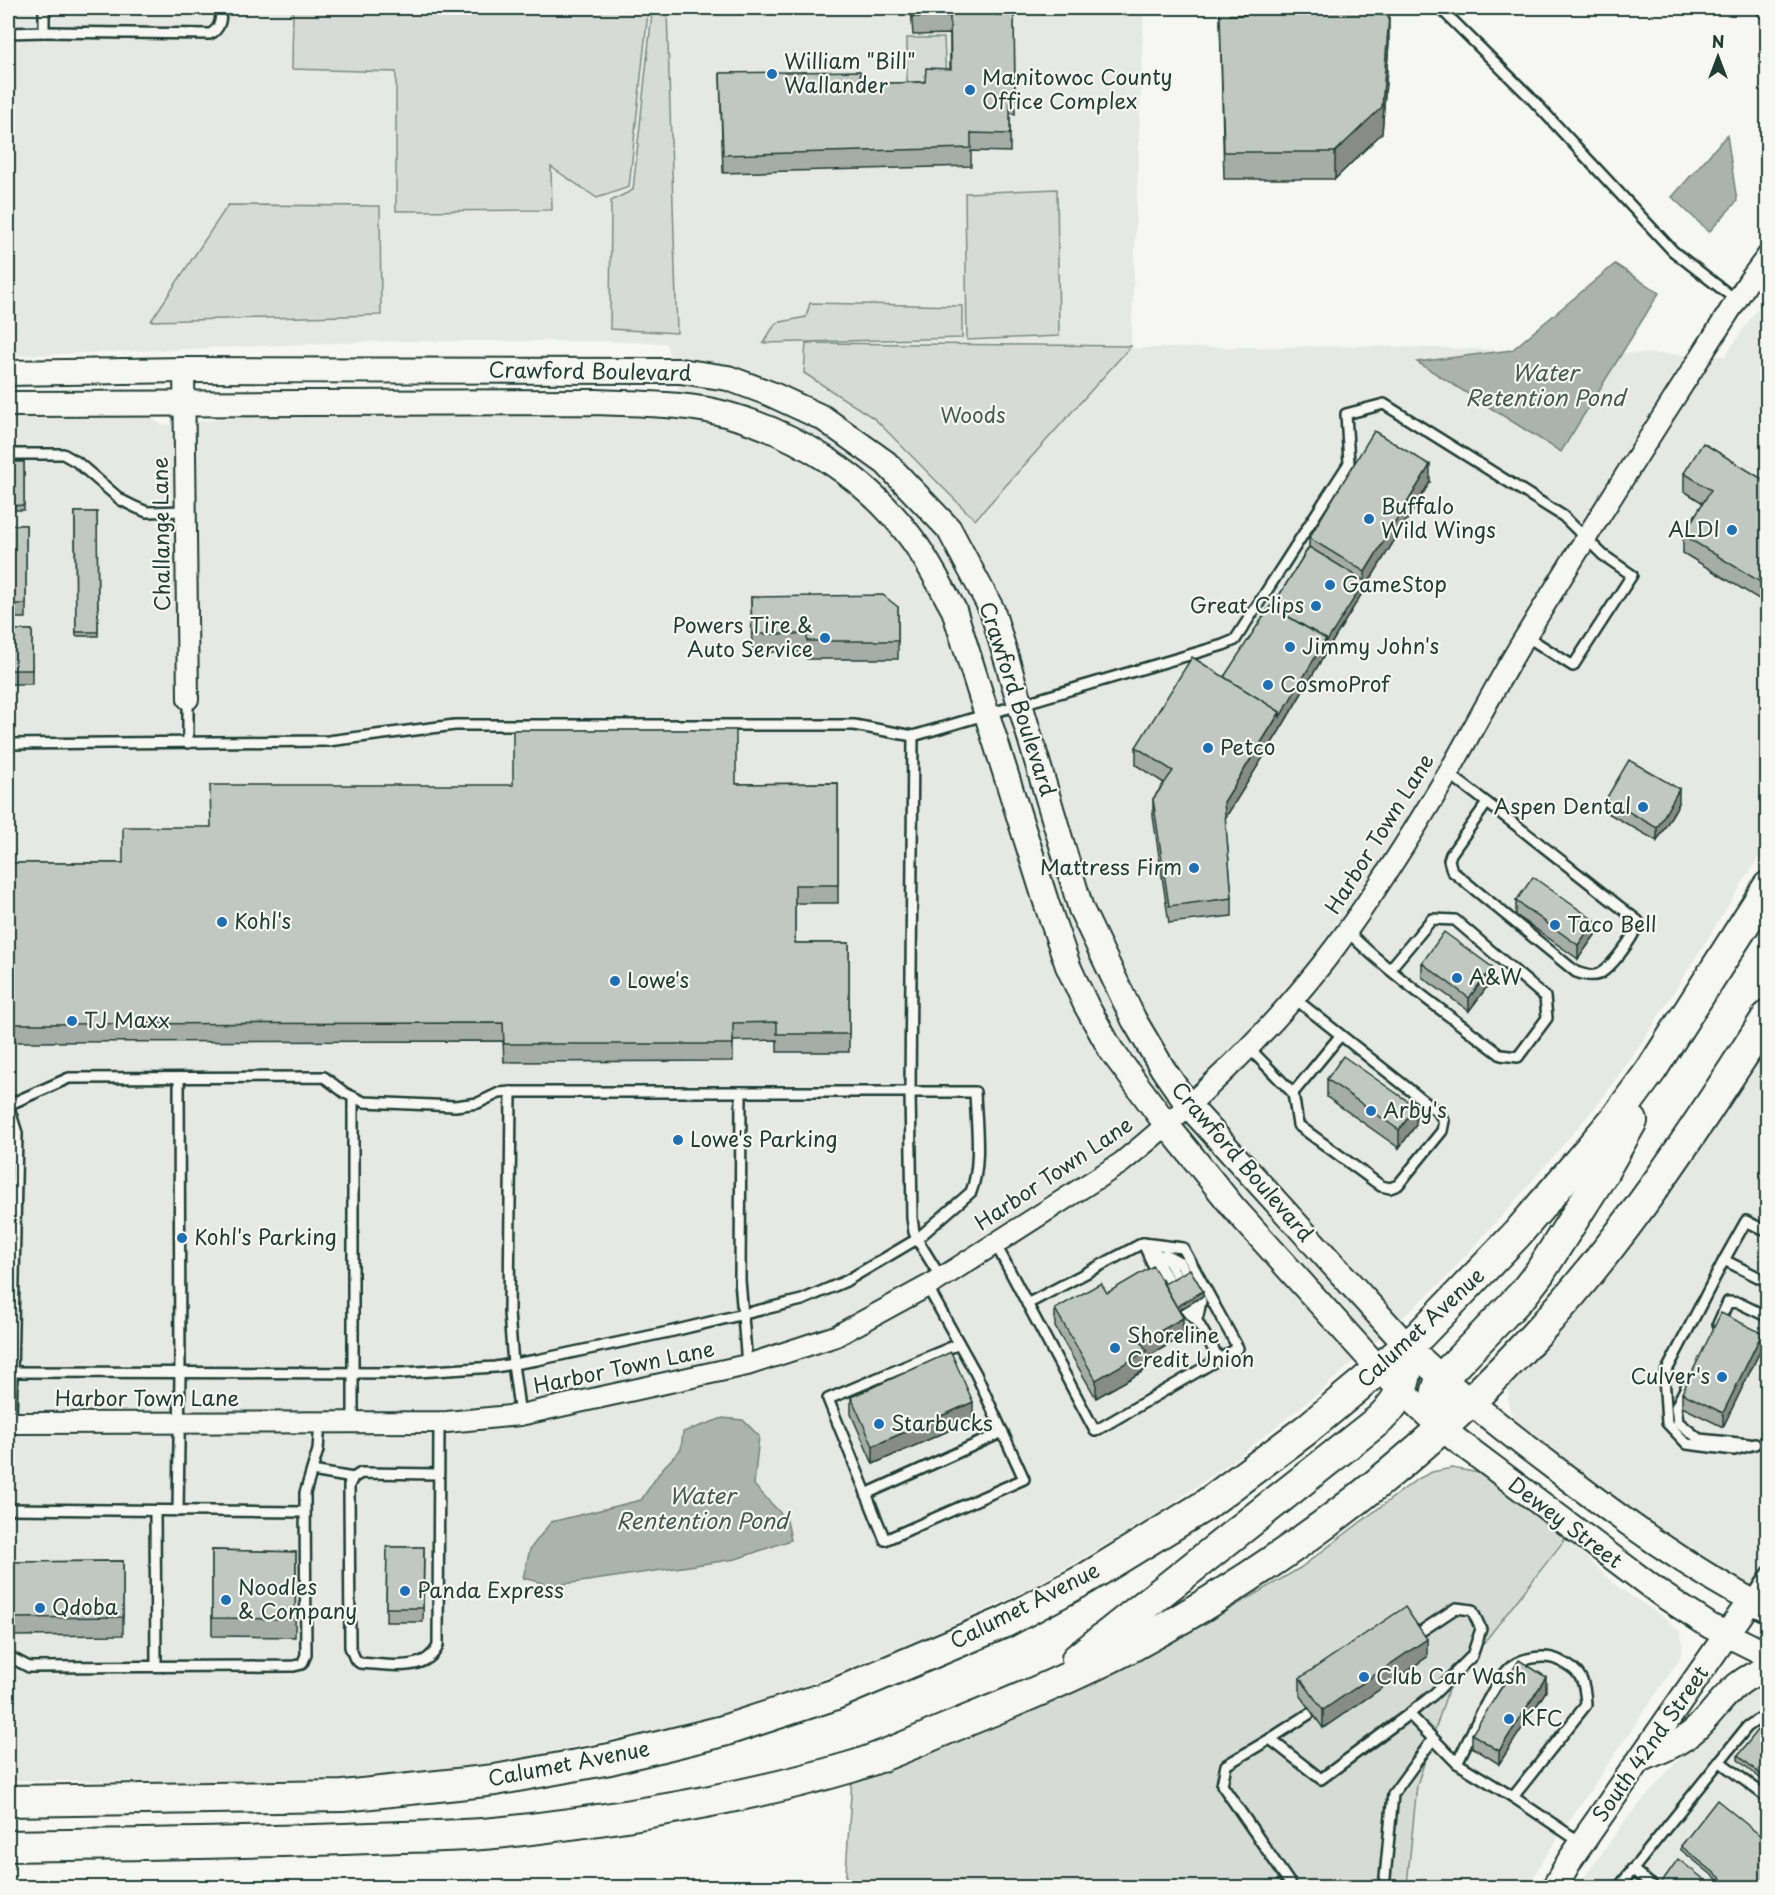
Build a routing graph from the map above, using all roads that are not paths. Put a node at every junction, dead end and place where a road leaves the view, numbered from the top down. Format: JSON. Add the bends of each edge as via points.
{"nodes":[{"id":1,"x":44,"y":8,"type":"edge"},
{"id":2,"x":221,"y":8,"type":"edge"},
{"id":3,"x":1440,"y":8,"type":"edge"},
{"id":4,"x":44,"y":32,"type":"junction"},
{"id":5,"x":8,"y":33,"type":"edge"},
{"id":6,"x":1767,"y":255,"type":"edge"},
{"id":7,"x":1736,"y":300,"type":"junction"},
{"id":8,"x":184,"y":370,"type":"junction"},
{"id":9,"x":8,"y":373,"type":"edge"},
{"id":10,"x":523,"y":386,"type":"junction"},
{"id":11,"x":184,"y":403,"type":"junction"},
{"id":12,"x":8,"y":404,"type":"edge"},
{"id":13,"x":8,"y":454,"type":"edge"},
{"id":14,"x":186,"y":512,"type":"junction"},
{"id":15,"x":1587,"y":537,"type":"junction"},
{"id":16,"x":1526,"y":636,"type":"junction"},
{"id":17,"x":188,"y":699,"type":"joint"},
{"id":18,"x":1021,"y":704,"type":"junction"},
{"id":19,"x":987,"y":714,"type":"junction"},
{"id":20,"x":913,"y":736,"type":"junction"},
{"id":21,"x":188,"y":743,"type":"junction"},
{"id":22,"x":8,"y":744,"type":"edge"},
{"id":23,"x":1448,"y":773,"type":"junction"},
{"id":24,"x":1487,"y":803,"type":"junction"},
{"id":25,"x":1767,"y":887,"type":"edge"},
{"id":26,"x":1347,"y":931,"type":"junction"},
{"id":27,"x":1390,"y":969,"type":"junction"},
{"id":28,"x":1294,"y":999,"type":"junction"},
{"id":29,"x":1767,"y":1016,"type":"edge"},
{"id":30,"x":1340,"y":1036,"type":"junction"},
{"id":31,"x":1249,"y":1048,"type":"junction"},
{"id":32,"x":1652,"y":1069,"type":"junction"},
{"id":33,"x":179,"y":1077,"type":"junction"},
{"id":34,"x":511,"y":1092,"type":"junction"},
{"id":35,"x":741,"y":1092,"type":"junction"},
{"id":36,"x":910,"y":1092,"type":"junction"},
{"id":37,"x":1293,"y":1093,"type":"junction"},
{"id":38,"x":353,"y":1097,"type":"junction"},
{"id":39,"x":8,"y":1104,"type":"edge"},
{"id":40,"x":1188,"y":1105,"type":"junction"},
{"id":41,"x":1166,"y":1124,"type":"junction"},
{"id":42,"x":1767,"y":1232,"type":"edge"},
{"id":43,"x":917,"y":1239,"type":"junction"},
{"id":44,"x":995,"y":1243,"type":"junction"},
{"id":45,"x":1143,"y":1244,"type":"junction"},
{"id":46,"x":1724,"y":1260,"type":"junction"},
{"id":47,"x":934,"y":1282,"type":"junction"},
{"id":48,"x":1767,"y":1282,"type":"edge"},
{"id":49,"x":1027,"y":1304,"type":"junction"},
{"id":50,"x":743,"y":1315,"type":"junction"},
{"id":51,"x":1767,"y":1317,"type":"edge"},
{"id":52,"x":1197,"y":1321,"type":"junction"},
{"id":53,"x":1713,"y":1334,"type":"edge"},
{"id":54,"x":959,"y":1344,"type":"junction"},
{"id":55,"x":1407,"y":1346,"type":"junction"},
{"id":56,"x":1219,"y":1359,"type":"junction"},
{"id":57,"x":513,"y":1364,"type":"junction"},
{"id":58,"x":747,"y":1365,"type":"junction"},
{"id":59,"x":1379,"y":1369,"type":"junction"},
{"id":60,"x":13,"y":1372,"type":"junction"},
{"id":61,"x":180,"y":1373,"type":"junction"},
{"id":62,"x":353,"y":1374,"type":"junction"},
{"id":63,"x":1692,"y":1376,"type":"edge"},
{"id":64,"x":1442,"y":1378,"type":"junction"},
{"id":65,"x":1401,"y":1392,"type":"junction"},
{"id":66,"x":1470,"y":1401,"type":"junction"},
{"id":67,"x":520,"y":1415,"type":"junction"},
{"id":68,"x":320,"y":1422,"type":"junction"},
{"id":69,"x":353,"y":1422,"type":"junction"},
{"id":70,"x":439,"y":1422,"type":"junction"},
{"id":71,"x":9,"y":1423,"type":"edge"},
{"id":72,"x":179,"y":1423,"type":"junction"},
{"id":73,"x":1442,"y":1429,"type":"junction"},
{"id":74,"x":1003,"y":1432,"type":"junction"},
{"id":75,"x":312,"y":1471,"type":"junction"},
{"id":76,"x":438,"y":1474,"type":"junction"},
{"id":77,"x":353,"y":1478,"type":"junction"},
{"id":78,"x":866,"y":1494,"type":"junction"},
{"id":79,"x":8,"y":1509,"type":"edge"},
{"id":80,"x":155,"y":1510,"type":"junction"},
{"id":81,"x":178,"y":1511,"type":"junction"},
{"id":82,"x":305,"y":1512,"type":"junction"},
{"id":83,"x":1767,"y":1572,"type":"edge"},
{"id":84,"x":1759,"y":1606,"type":"edge"},
{"id":85,"x":1423,"y":1630,"type":"edge"},
{"id":86,"x":1727,"y":1636,"type":"junction"},
{"id":87,"x":1767,"y":1655,"type":"edge"},
{"id":88,"x":8,"y":1656,"type":"edge"},
{"id":89,"x":156,"y":1666,"type":"junction"},
{"id":90,"x":1767,"y":1669,"type":"edge"},
{"id":91,"x":1026,"y":1697,"type":"junction"},
{"id":92,"x":1309,"y":1714,"type":"edge"},
{"id":93,"x":1409,"y":1714,"type":"junction"},
{"id":94,"x":1767,"y":1719,"type":"edge"},
{"id":95,"x":1270,"y":1739,"type":"junction"},
{"id":96,"x":1433,"y":1739,"type":"junction"},
{"id":97,"x":1642,"y":1759,"type":"junction"},
{"id":98,"x":1719,"y":1761,"type":"junction"},
{"id":99,"x":1457,"y":1763,"type":"junction"},
{"id":100,"x":8,"y":1791,"type":"edge"},
{"id":101,"x":1513,"y":1797,"type":"junction"},
{"id":102,"x":1767,"y":1798,"type":"edge"},
{"id":103,"x":75,"y":1800,"type":"junction"},
{"id":104,"x":8,"y":1801,"type":"edge"},
{"id":105,"x":1582,"y":1843,"type":"junction"},
{"id":106,"x":8,"y":1846,"type":"edge"},
{"id":107,"x":1632,"y":1869,"type":"junction"},
{"id":108,"x":1293,"y":1887,"type":"edge"},
{"id":109,"x":1384,"y":1887,"type":"edge"},
{"id":110,"x":1554,"y":1887,"type":"edge"},
{"id":111,"x":1617,"y":1887,"type":"edge"},
{"id":112,"x":1656,"y":1887,"type":"edge"}],
"edges":[{"from":1,"to":4,"type":"lane"},
{"from":2,"to":4,"type":"lane","via":[[219,25],[210,34]]},
{"from":3,"to":7,"type":"lane","via":[[1530,97],[1673,251]]},
{"from":4,"to":5,"type":"lane"},
{"from":6,"to":7,"type":"street","name":"Harbor Town Lane"},
{"from":7,"to":15,"type":"street","name":"Harbor Town Lane"},
{"from":8,"to":9,"type":"street","name":"Crawford Boulevard"},
{"from":8,"to":10,"type":"street","name":"Crawford Boulevard"},
{"from":8,"to":11,"type":"street","name":"Challange Lane"},
{"from":10,"to":11,"type":"street","name":"Crawford Boulevard"},
{"from":10,"to":18,"type":"street","name":"Crawford Boulevard","via":[[680,370],[718,376],[823,418],[886,463],[949,529],[992,610]]},
{"from":10,"to":19,"type":"street","name":"Crawford Boulevard","via":[[597,402],[678,405],[729,414],[776,431],[848,474],[909,535],[935,575],[954,610]]},
{"from":11,"to":12,"type":"street","name":"Crawford Boulevard"},
{"from":11,"to":14,"type":"street","name":"Challange Lane"},
{"from":13,"to":14,"type":"lane","via":[[63,454],[135,507],[147,512]]},
{"from":14,"to":17,"type":"street","name":"Challange Lane"},
{"from":15,"to":16,"type":"street","name":"Harbor Town Lane"},
{"from":15,"to":16,"type":"lane","via":[[1603,555],[1632,575],[1573,666]]},
{"from":15,"to":18,"type":"lane","via":[[1563,516],[1384,404],[1346,414],[1349,463],[1235,640]]},
{"from":16,"to":23,"type":"street","name":"Harbor Town Lane"},
{"from":17,"to":21,"type":"lane"},
{"from":18,"to":19,"type":"lane"},
{"from":18,"to":40,"type":"street","name":"Crawford Boulevard","via":[[1081,909],[1139,1029]]},
{"from":19,"to":20,"type":"lane"},
{"from":19,"to":41,"type":"street","name":"Crawford Boulevard","via":[[1071,972],[1112,1050]]},
{"from":20,"to":21,"type":"lane","via":[[854,725],[487,725],[328,741]]},
{"from":20,"to":36,"type":"lane"},
{"from":21,"to":22,"type":"lane"},
{"from":23,"to":24,"type":"lane"},
{"from":23,"to":26,"type":"street","name":"Harbor Town Lane"},
{"from":24,"to":24,"type":"lane","via":[[1638,921],[1638,929],[1599,974],[1587,976],[1576,972],[1452,871],[1451,854]]},
{"from":25,"to":32,"type":"main road","name":"Calumet Avenue"},
{"from":26,"to":27,"type":"lane"},
{"from":26,"to":28,"type":"street","name":"Harbor Town Lane"},
{"from":27,"to":27,"type":"lane","via":[[1501,1055],[1518,1057],[1547,1018],[1545,997],[1455,920],[1432,920]]},
{"from":28,"to":30,"type":"lane"},
{"from":28,"to":31,"type":"street","name":"Harbor Town Lane"},
{"from":29,"to":66,"type":"main road","via":[[1699,1122],[1609,1247],[1567,1300]]},
{"from":30,"to":37,"type":"lane"},
{"from":30,"to":37,"type":"lane","via":[[1439,1113],[1444,1121],[1442,1131],[1398,1185],[1381,1186],[1298,1125]]},
{"from":31,"to":37,"type":"lane"},
{"from":31,"to":40,"type":"street","name":"Harbor Town Lane"},
{"from":32,"to":55,"type":"main road","name":"Calumet Avenue","via":[[1553,1194],[1481,1274]]},
{"from":32,"to":64,"type":"main road","via":[[1618,1146],[1548,1260],[1523,1294]]},
{"from":33,"to":38,"type":"lane","via":[[324,1077]]},
{"from":33,"to":39,"type":"lane","via":[[69,1078]]},
{"from":33,"to":61,"type":"lane"},
{"from":34,"to":35,"type":"lane"},
{"from":34,"to":38,"type":"lane","via":[[455,1106],[364,1102]]},
{"from":34,"to":57,"type":"lane","via":[[509,1313]]},
{"from":35,"to":36,"type":"lane"},
{"from":35,"to":50,"type":"lane"},
{"from":36,"to":43,"type":"lane","via":[[912,1218]]},
{"from":36,"to":43,"type":"lane","via":[[975,1092],[975,1182],[963,1200]]},
{"from":38,"to":62,"type":"lane"},
{"from":39,"to":60,"type":"lane","via":[[17,1133]]},
{"from":40,"to":41,"type":"street","name":"Harbor Town Lane"},
{"from":40,"to":55,"type":"street","name":"Crawford Boulevard"},
{"from":41,"to":44,"type":"street","name":"Harbor Town Lane","via":[[1121,1163]]},
{"from":41,"to":59,"type":"street","name":"Crawford Boulevard","via":[[1233,1207]]},
{"from":42,"to":46,"type":"lane","via":[[1746,1221]]},
{"from":43,"to":47,"type":"lane"},
{"from":43,"to":50,"type":"lane","via":[[822,1292]]},
{"from":44,"to":47,"type":"street","name":"Harbor Town Lane"},
{"from":44,"to":49,"type":"lane"},
{"from":45,"to":49,"type":"lane"},
{"from":45,"to":52,"type":"lane","via":[[1169,1262],[1194,1307]]},
{"from":45,"to":52,"type":"lane","via":[[1180,1316]]},
{"from":45,"to":56,"type":"lane","via":[[1183,1248],[1238,1348]]},
{"from":46,"to":48,"type":"lane"},
{"from":46,"to":63,"type":"lane","via":[[1664,1376],[1668,1423],[1687,1444],[1734,1450],[1755,1444],[1699,1439],[1678,1422],[1676,1407]]},
{"from":47,"to":54,"type":"lane"},
{"from":47,"to":58,"type":"street","name":"Harbor Town Lane","via":[[836,1336]]},
{"from":49,"to":56,"type":"lane","via":[[1095,1431]]},
{"from":50,"to":57,"type":"lane"},
{"from":50,"to":58,"type":"lane"},
{"from":51,"to":53,"type":"lane","via":[[1739,1303],[1728,1302]]},
{"from":52,"to":56,"type":"lane"},
{"from":54,"to":74,"type":"lane"},
{"from":54,"to":78,"type":"lane","via":[[828,1399]]},
{"from":55,"to":59,"type":"main road","name":"Calumet Avenue"},
{"from":55,"to":64,"type":"street","name":"Crawford Boulevard"},
{"from":55,"to":65,"type":"main road","via":[[1407,1370]]},
{"from":57,"to":62,"type":"lane","via":[[423,1373]]},
{"from":57,"to":67,"type":"lane"},
{"from":58,"to":67,"type":"street","name":"Harbor Town Lane"},
{"from":59,"to":65,"type":"street","name":"Dewey Street"},
{"from":59,"to":103,"type":"main road","name":"Calumet Avenue","via":[[1306,1430],[1204,1506],[1085,1579],[1005,1622],[833,1695],[700,1737],[610,1759],[495,1780],[343,1796]]},
{"from":60,"to":61,"type":"lane"},
{"from":60,"to":71,"type":"lane"},
{"from":61,"to":62,"type":"lane"},
{"from":61,"to":72,"type":"lane"},
{"from":62,"to":69,"type":"lane"},
{"from":64,"to":66,"type":"street","name":"Dewey Street"},
{"from":64,"to":73,"type":"main road","via":[[1435,1402]]},
{"from":65,"to":73,"type":"street","name":"Dewey Street"},
{"from":65,"to":91,"type":"main road","via":[[1371,1427]]},
{"from":66,"to":73,"type":"main road"},
{"from":66,"to":84,"type":"street","name":"Dewey Street","via":[[1601,1505],[1682,1562]]},
{"from":67,"to":70,"type":"street","name":"Harbor Town Lane"},
{"from":68,"to":69,"type":"street","name":"Harbor Town Lane"},
{"from":68,"to":72,"type":"street","name":"Harbor Town Lane"},
{"from":68,"to":75,"type":"lane"},
{"from":69,"to":70,"type":"street","name":"Harbor Town Lane"},
{"from":70,"to":76,"type":"lane"},
{"from":71,"to":72,"type":"street","name":"Harbor Town Lane"},
{"from":72,"to":81,"type":"lane"},
{"from":73,"to":86,"type":"street","name":"Dewey Street","via":[[1642,1580]]},
{"from":73,"to":91,"type":"main road","via":[[1340,1513],[1250,1576],[1128,1648]]},
{"from":74,"to":78,"type":"lane"},
{"from":74,"to":78,"type":"lane","via":[[1024,1479],[885,1540]]},
{"from":75,"to":77,"type":"lane"},
{"from":75,"to":82,"type":"lane","via":[[305,1493]]},
{"from":76,"to":77,"type":"lane","via":[[361,1473]]},
{"from":76,"to":77,"type":"lane","via":[[438,1646],[426,1661],[411,1665],[360,1663],[350,1647],[349,1485]]},
{"from":79,"to":80,"type":"lane"},
{"from":80,"to":81,"type":"lane"},
{"from":80,"to":89,"type":"lane"},
{"from":81,"to":82,"type":"lane"},
{"from":82,"to":89,"type":"lane","via":[[306,1655],[302,1664]]},
{"from":83,"to":84,"type":"lane"},
{"from":84,"to":86,"type":"street","name":"South 42nd Street"},
{"from":85,"to":93,"type":"lane","via":[[1456,1608],[1472,1610],[1481,1629],[1472,1656]]},
{"from":86,"to":87,"type":"street","name":"Dewey Street"},
{"from":86,"to":97,"type":"street","name":"South 42nd Street"},
{"from":88,"to":89,"type":"lane","via":[[29,1667]]},
{"from":90,"to":97,"type":"street","via":[[1732,1688],[1687,1736]]},
{"from":91,"to":106,"type":"main road","via":[[855,1766],[741,1796],[627,1815],[500,1833]]},
{"from":92,"to":95,"type":"lane"},
{"from":93,"to":95,"type":"lane","via":[[1321,1779]]},
{"from":93,"to":96,"type":"lane"},
{"from":94,"to":98,"type":"lane","via":[[1756,1720],[1747,1727]]},
{"from":95,"to":108,"type":"lane","via":[[1226,1765],[1222,1785]]},
{"from":96,"to":99,"type":"lane"},
{"from":96,"to":109,"type":"lane","via":[[1393,1794]]},
{"from":97,"to":105,"type":"street","name":"South 42nd Street"},
{"from":98,"to":102,"type":"lane"},
{"from":98,"to":107,"type":"lane"},
{"from":99,"to":101,"type":"lane"},
{"from":99,"to":101,"type":"lane","via":[[1496,1685],[1512,1666],[1533,1657],[1554,1657],[1574,1668],[1586,1685],[1586,1705]]},
{"from":100,"to":103,"type":"main road"},
{"from":101,"to":105,"type":"lane"},
{"from":103,"to":104,"type":"main road","name":"Calumet Avenue"},
{"from":105,"to":110,"type":"street","name":"South 42nd Street"},
{"from":107,"to":111,"type":"lane"},
{"from":107,"to":112,"type":"lane"}]}
